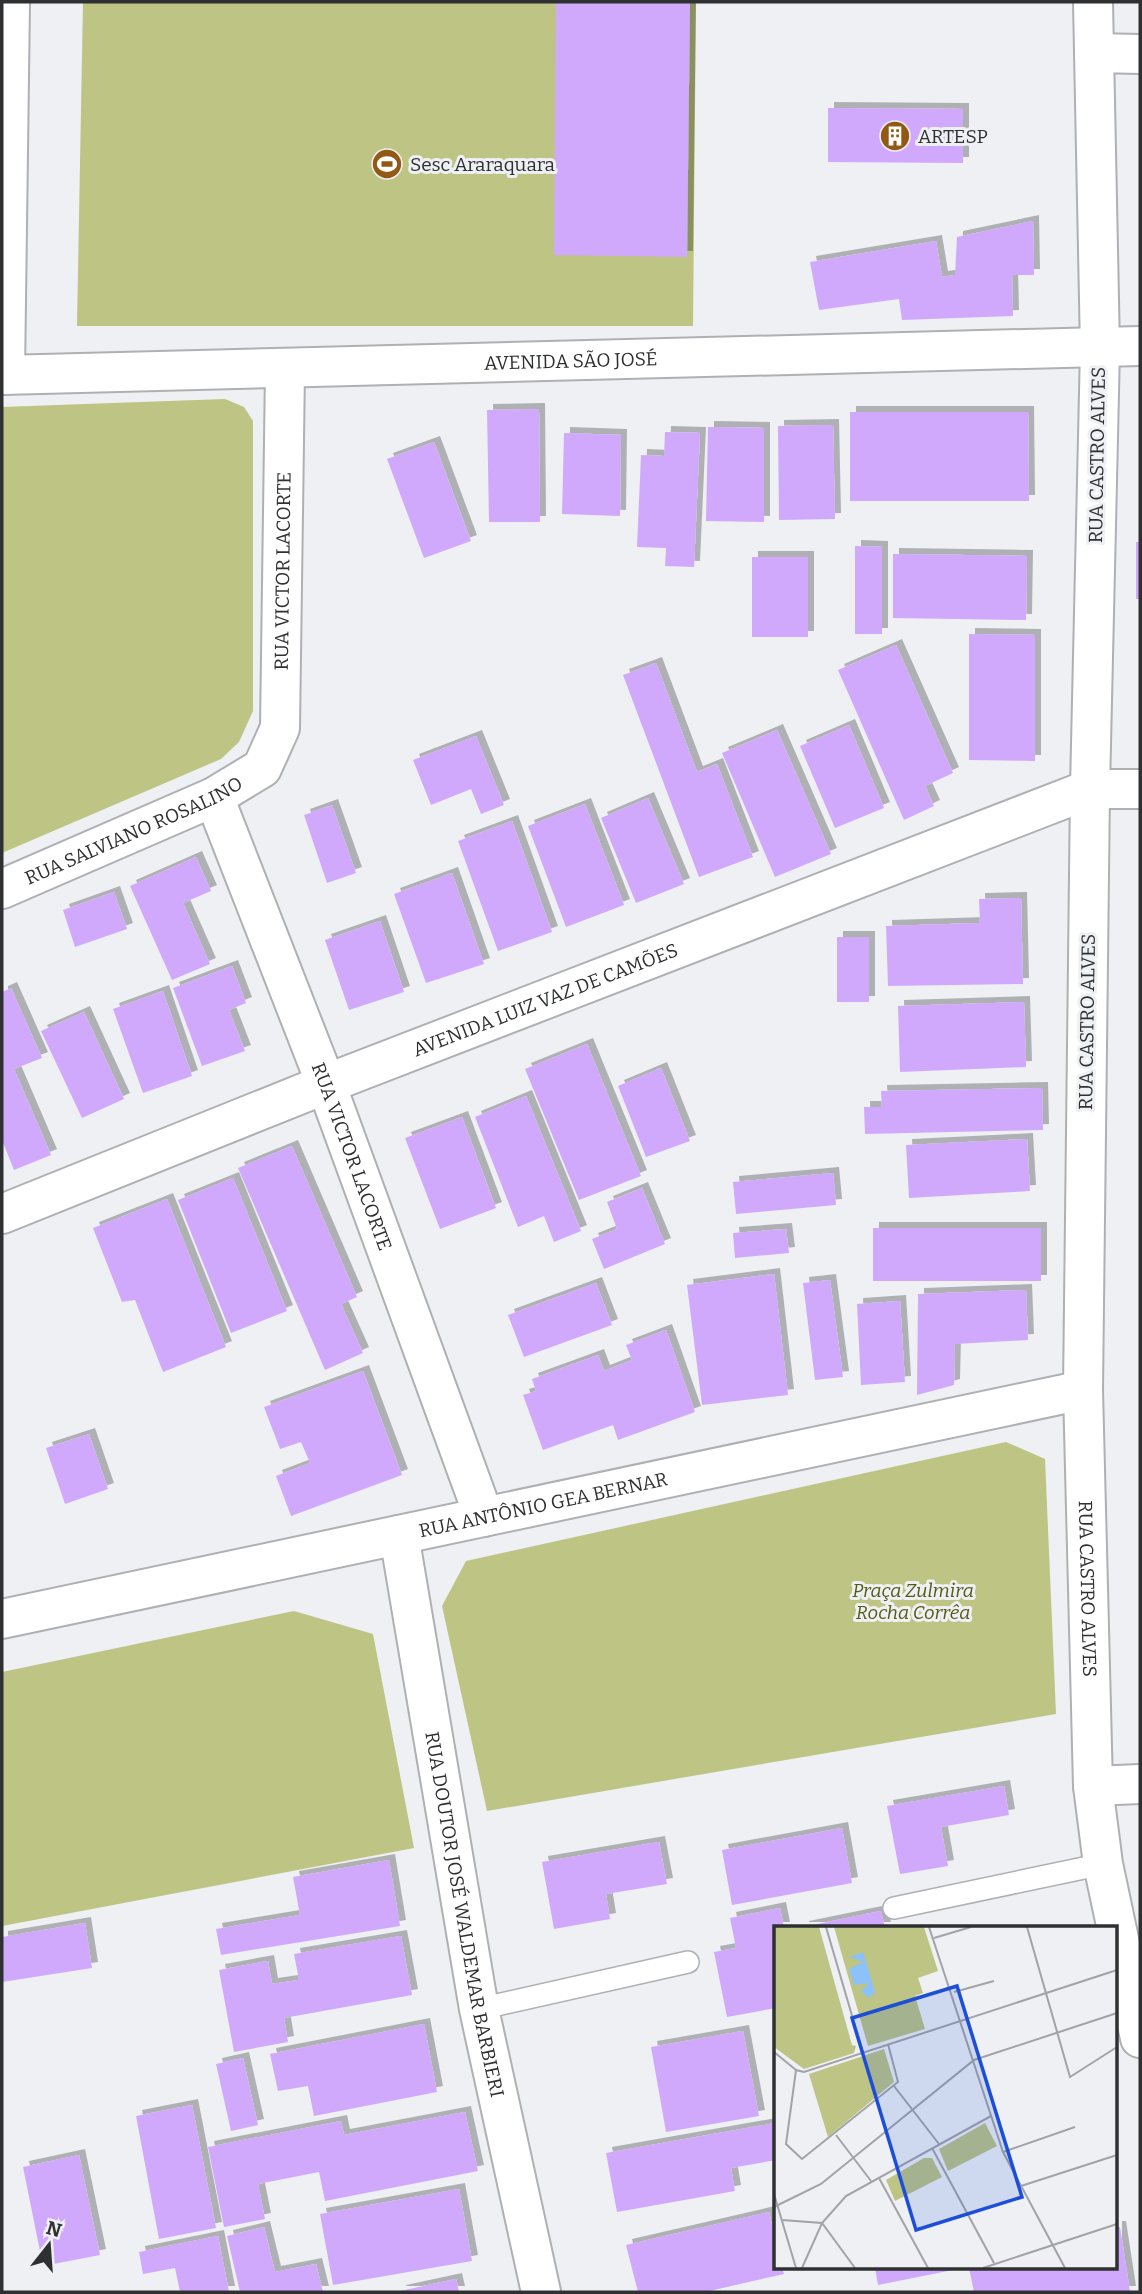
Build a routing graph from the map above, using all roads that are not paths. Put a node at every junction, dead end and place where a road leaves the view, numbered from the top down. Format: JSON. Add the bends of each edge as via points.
{"nodes":[{"id":1,"x":10,"y":2,"type":"edge"},
{"id":2,"x":1093,"y":2,"type":"edge"},
{"id":3,"x":1094,"y":53,"type":"junction"},
{"id":4,"x":1140,"y":54,"type":"edge"},
{"id":5,"x":1140,"y":346,"type":"edge"},
{"id":6,"x":1100,"y":349,"type":"junction"},
{"id":7,"x":285,"y":369,"type":"junction"},
{"id":8,"x":3,"y":375,"type":"edge"},
{"id":9,"x":262,"y":768,"type":"joint"},
{"id":10,"x":1090,"y":789,"type":"junction"},
{"id":11,"x":1140,"y":789,"type":"edge"},
{"id":12,"x":214,"y":797,"type":"junction"},
{"id":13,"x":2,"y":889,"type":"edge"},
{"id":14,"x":326,"y":1084,"type":"junction"},
{"id":15,"x":2,"y":1214,"type":"edge"},
{"id":16,"x":1083,"y":1390,"type":"junction"},
{"id":17,"x":484,"y":1517,"type":"junction"},
{"id":18,"x":399,"y":1535,"type":"junction"},
{"id":19,"x":2,"y":1619,"type":"edge"},
{"id":20,"x":1140,"y":1784,"type":"edge"},
{"id":21,"x":1093,"y":1786,"type":"junction"},
{"id":22,"x":1103,"y":1864,"type":"junction"},
{"id":23,"x":894,"y":1908,"type":"dead end"},
{"id":24,"x":1116,"y":1926,"type":"edge"},
{"id":25,"x":1118,"y":1935,"type":"edge"},
{"id":26,"x":688,"y":1962,"type":"dead end"},
{"id":27,"x":479,"y":2009,"type":"junction"},
{"id":28,"x":1140,"y":2038,"type":"edge"},
{"id":29,"x":541,"y":2292,"type":"edge"}],
"edges":[{"from":1,"to":8,"type":"street"},
{"from":2,"to":3,"type":"street","name":"RUA CASTRO ALVES"},
{"from":3,"to":4,"type":"street"},
{"from":3,"to":6,"type":"street","name":"RUA CASTRO ALVES"},
{"from":5,"to":6,"type":"street","name":"AVENIDA SÃO JOSÉ"},
{"from":6,"to":7,"type":"street","name":"AVENIDA SÃO JOSÉ"},
{"from":6,"to":10,"type":"street","name":"RUA CASTRO ALVES"},
{"from":7,"to":8,"type":"street","name":"AVENIDA SÃO JOSÉ"},
{"from":7,"to":9,"type":"street","name":"RUA VICTOR LACORTE","via":[[280,728]]},
{"from":9,"to":12,"type":"street","name":"RUA SALVIANO ROSALINO"},
{"from":10,"to":11,"type":"street"},
{"from":10,"to":14,"type":"street","name":"AVENIDA LUIZ VAZ DE CAMÕES"},
{"from":10,"to":16,"type":"street","name":"RUA CASTRO ALVES"},
{"from":12,"to":13,"type":"street","name":"RUA SALVIANO ROSALINO"},
{"from":12,"to":14,"type":"street","name":"RUA VICTOR LACORTE"},
{"from":14,"to":15,"type":"street","name":"AVENIDA LUIZ VAZ DE CAMÕES"},
{"from":14,"to":17,"type":"street","name":"RUA VICTOR LACORTE"},
{"from":16,"to":17,"type":"street","name":"RUA ANTÔNIO GEA BERNAR"},
{"from":16,"to":21,"type":"street","name":"RUA CASTRO ALVES"},
{"from":17,"to":18,"type":"street","name":"RUA ANTÔNIO GEA BERNAR"},
{"from":18,"to":19,"type":"street","name":"RUA ANTÔNIO GEA BERNAR"},
{"from":18,"to":27,"type":"street","name":"RUA DOUTOR JOSÉ WALDEMAR BARBIERI"},
{"from":20,"to":21,"type":"street"},
{"from":21,"to":22,"type":"street","name":"RUA CASTRO ALVES"},
{"from":22,"to":23,"type":"lane"},
{"from":22,"to":24,"type":"street","name":"RUA CASTRO ALVES"},
{"from":25,"to":28,"type":"street","name":"RUA CASTRO ALVES"},
{"from":26,"to":27,"type":"lane"},
{"from":27,"to":29,"type":"street","name":"RUA DOUTOR JOSÉ WALDEMAR BARBIERI"}]}
